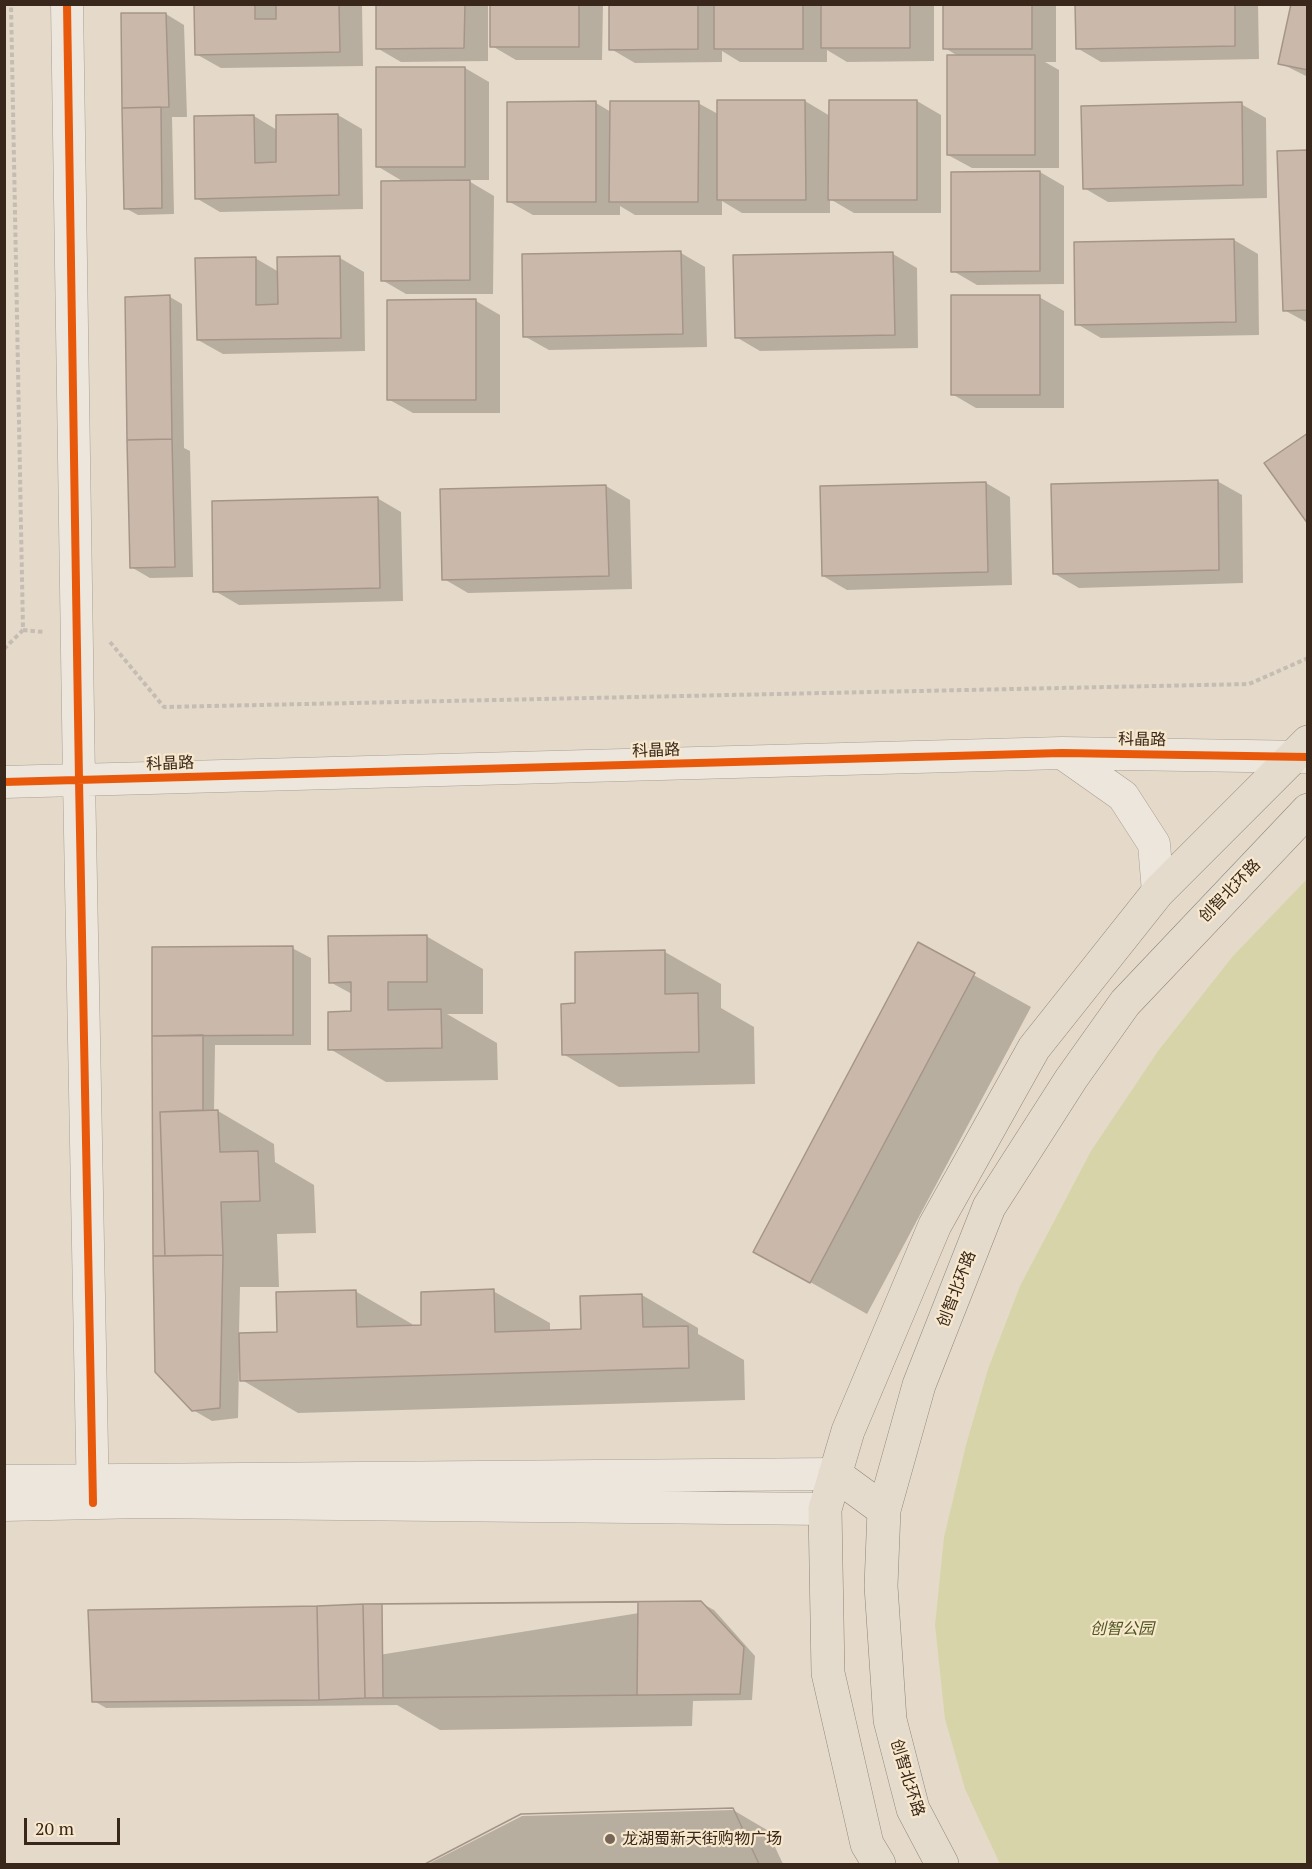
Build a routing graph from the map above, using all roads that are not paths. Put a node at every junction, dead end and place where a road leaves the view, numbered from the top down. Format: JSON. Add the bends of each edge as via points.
{"nodes":[{"id":1,"x":66,"y":4,"type":"edge"},
{"id":2,"x":1303,"y":752,"type":"edge"},
{"id":3,"x":1062,"y":753,"type":"junction"},
{"id":4,"x":79,"y":780,"type":"junction"},
{"id":5,"x":4,"y":782,"type":"edge"},
{"id":6,"x":1308,"y":810,"type":"edge"},
{"id":7,"x":1158,"y":892,"type":"junction"},
{"id":8,"x":835,"y":1474,"type":"junction"},
{"id":9,"x":4,"y":1481,"type":"edge"},
{"id":10,"x":93,"y":1492,"type":"junction"},
{"id":11,"x":4,"y":1504,"type":"edge"},
{"id":12,"x":825,"y":1509,"type":"junction"},
{"id":13,"x":884,"y":1510,"type":"junction"},
{"id":14,"x":879,"y":1864,"type":"edge"},
{"id":15,"x":942,"y":1864,"type":"edge"}],
"edges":[{"from":1,"to":4,"type":"street"},
{"from":2,"to":3,"type":"street","name":"科晶路"},
{"from":2,"to":7,"type":"main road"},
{"from":3,"to":4,"type":"street","name":"科晶路"},
{"from":3,"to":7,"type":"street","via":[[1123,796],[1154,844]]},
{"from":4,"to":5,"type":"street","name":"科晶路"},
{"from":4,"to":10,"type":"street"},
{"from":6,"to":13,"type":"main road","name":"创智北环路","via":[[1125,1003],[989,1207],[919,1385]]},
{"from":7,"to":8,"type":"main road","via":[[1034,1048],[946,1204],[848,1431]]},
{"from":8,"to":10,"type":"street"},
{"from":8,"to":12,"type":"main road"},
{"from":8,"to":13,"type":"main road"},
{"from":9,"to":10,"type":"street"},
{"from":10,"to":11,"type":"street"},
{"from":10,"to":12,"type":"street"},
{"from":12,"to":13,"type":"main road"},
{"from":12,"to":14,"type":"main road","via":[[828,1673],[867,1844]]},
{"from":13,"to":15,"type":"main road","name":"创智北环路","via":[[880,1586],[890,1720],[914,1809]]}]}
